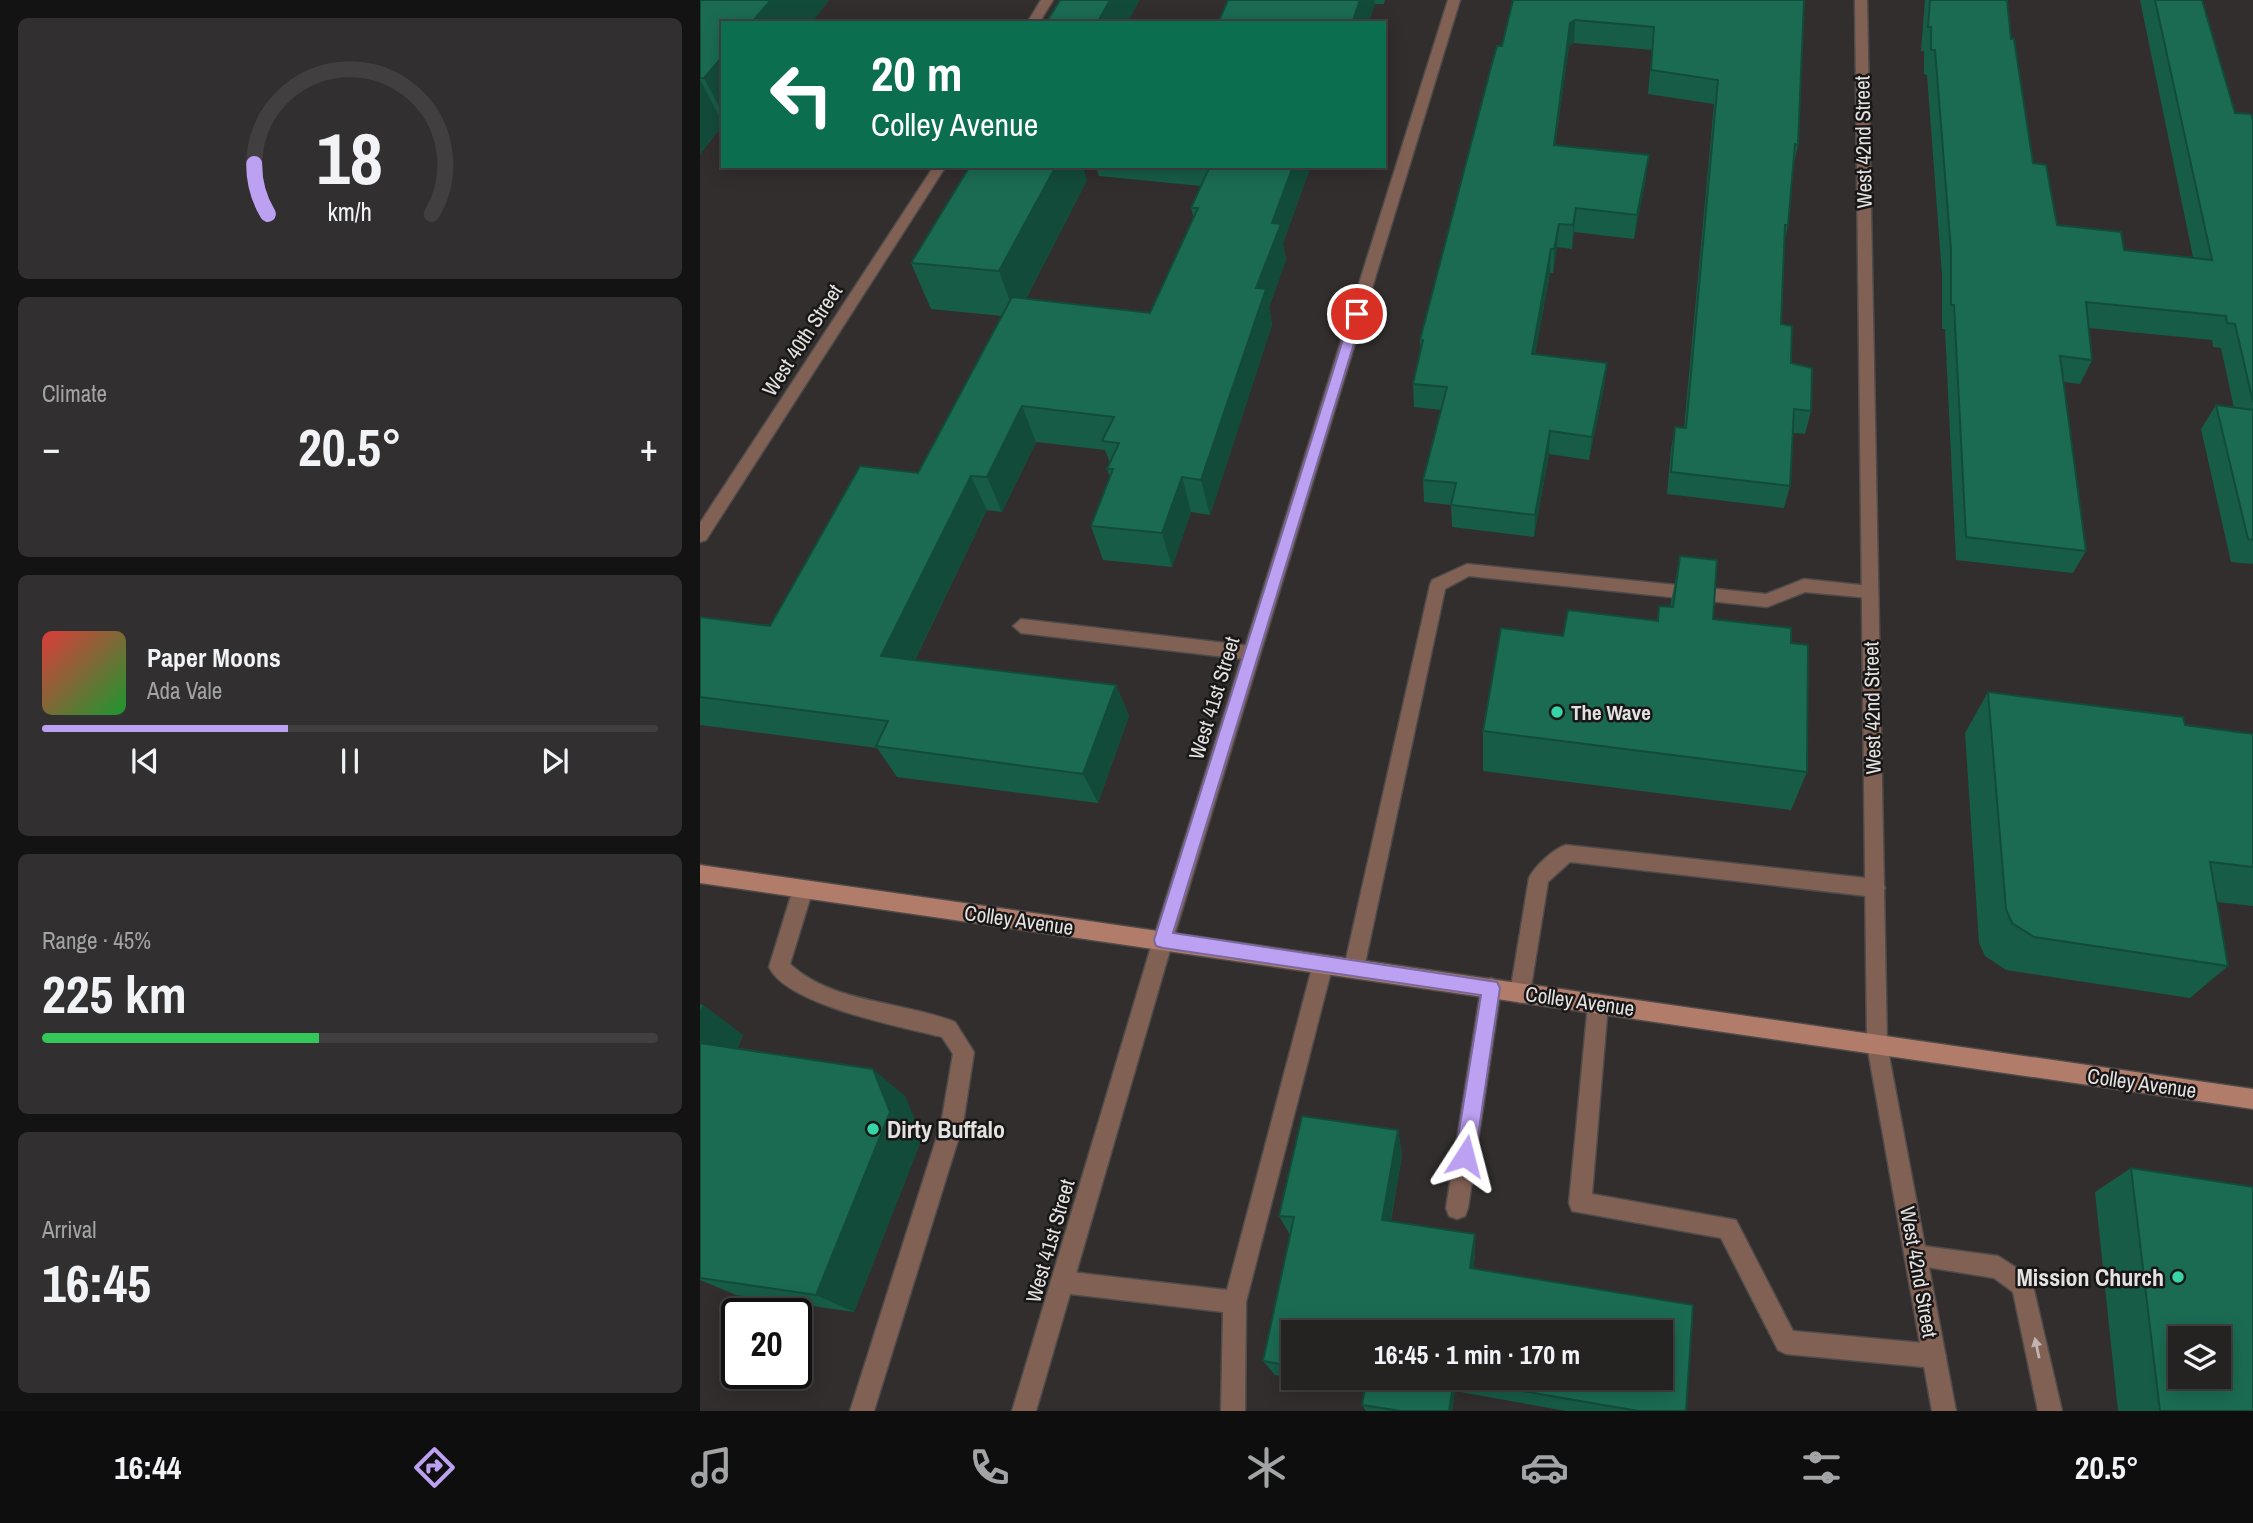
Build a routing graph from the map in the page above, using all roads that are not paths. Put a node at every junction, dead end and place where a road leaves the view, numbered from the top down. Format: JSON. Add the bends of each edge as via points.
{"nodes":[{"id":1,"x":1047,"y":0,"type":"edge"},
{"id":2,"x":1454,"y":0,"type":"edge"},
{"id":3,"x":1861,"y":0,"type":"edge"},
{"id":4,"x":1033,"y":21,"type":"edge"},
{"id":5,"x":939,"y":168,"type":"edge"},
{"id":6,"x":700,"y":536,"type":"edge"},
{"id":7,"x":1870,"y":592,"type":"junction"},
{"id":8,"x":1021,"y":626,"type":"dead end"},
{"id":9,"x":1251,"y":653,"type":"junction"},
{"id":10,"x":700,"y":874,"type":"edge"},
{"id":11,"x":1875,"y":888,"type":"junction"},
{"id":12,"x":803,"y":889,"type":"junction"},
{"id":13,"x":1163,"y":940,"type":"junction"},
{"id":14,"x":1324,"y":964,"type":"junction"},
{"id":15,"x":1354,"y":968,"type":"junction"},
{"id":16,"x":1491,"y":988,"type":"junction"},
{"id":17,"x":1520,"y":993,"type":"junction"},
{"id":18,"x":1598,"y":1004,"type":"junction"},
{"id":19,"x":1877,"y":1045,"type":"junction"},
{"id":20,"x":2253,"y":1099,"type":"edge"},
{"id":21,"x":1457,"y":1208,"type":"dead end"},
{"id":22,"x":1916,"y":1256,"type":"junction"},
{"id":23,"x":1062,"y":1282,"type":"junction"},
{"id":24,"x":1234,"y":1303,"type":"junction"},
{"id":25,"x":1934,"y":1356,"type":"junction"},
{"id":26,"x":862,"y":1411,"type":"edge"},
{"id":27,"x":1024,"y":1411,"type":"edge"},
{"id":28,"x":1233,"y":1411,"type":"edge"},
{"id":29,"x":1944,"y":1411,"type":"edge"},
{"id":30,"x":2050,"y":1411,"type":"edge"}],
"edges":[{"from":1,"to":4,"type":"street"},
{"from":2,"to":9,"type":"street","name":"West 41st Street"},
{"from":3,"to":7,"type":"street","name":"West 42nd Street"},
{"from":5,"to":6,"type":"street","name":"West 40th Street"},
{"from":7,"to":11,"type":"street","name":"West 42nd Street"},
{"from":7,"to":15,"type":"street","via":[[1804,585],[1767,601],[1467,570],[1438,584]]},
{"from":8,"to":9,"type":"street"},
{"from":9,"to":13,"type":"street","name":"West 41st Street"},
{"from":10,"to":12,"type":"main road","name":"Colley Avenue"},
{"from":11,"to":17,"type":"street","via":[[1566,853],[1539,878]]},
{"from":11,"to":19,"type":"street","name":"West 42nd Street"},
{"from":12,"to":13,"type":"main road","name":"Colley Avenue"},
{"from":12,"to":26,"type":"street","via":[[779,967],[787,978],[818,993],[948,1029],[964,1052],[953,1124]]},
{"from":13,"to":14,"type":"main road","name":"Colley Avenue"},
{"from":13,"to":23,"type":"street","name":"West 41st Street"},
{"from":14,"to":15,"type":"main road","name":"Colley Avenue"},
{"from":14,"to":24,"type":"street"},
{"from":15,"to":16,"type":"main road","name":"Colley Avenue"},
{"from":16,"to":17,"type":"main road","name":"Colley Avenue"},
{"from":16,"to":21,"type":"street"},
{"from":17,"to":18,"type":"main road","name":"Colley Avenue"},
{"from":18,"to":19,"type":"main road","name":"Colley Avenue"},
{"from":18,"to":25,"type":"street","via":[[1580,1203],[1728,1228],[1786,1342]]},
{"from":19,"to":20,"type":"main road","name":"Colley Avenue"},
{"from":19,"to":22,"type":"street","name":"West 42nd Street"},
{"from":22,"to":25,"type":"street","name":"West 42nd Street"},
{"from":30,"to":22,"type":"street","one_way":true,"via":[[2023,1285],[1998,1267]]},
{"from":23,"to":24,"type":"street"},
{"from":23,"to":27,"type":"street","name":"West 41st Street"},
{"from":24,"to":28,"type":"street"},
{"from":25,"to":29,"type":"street","name":"West 42nd Street"}]}
